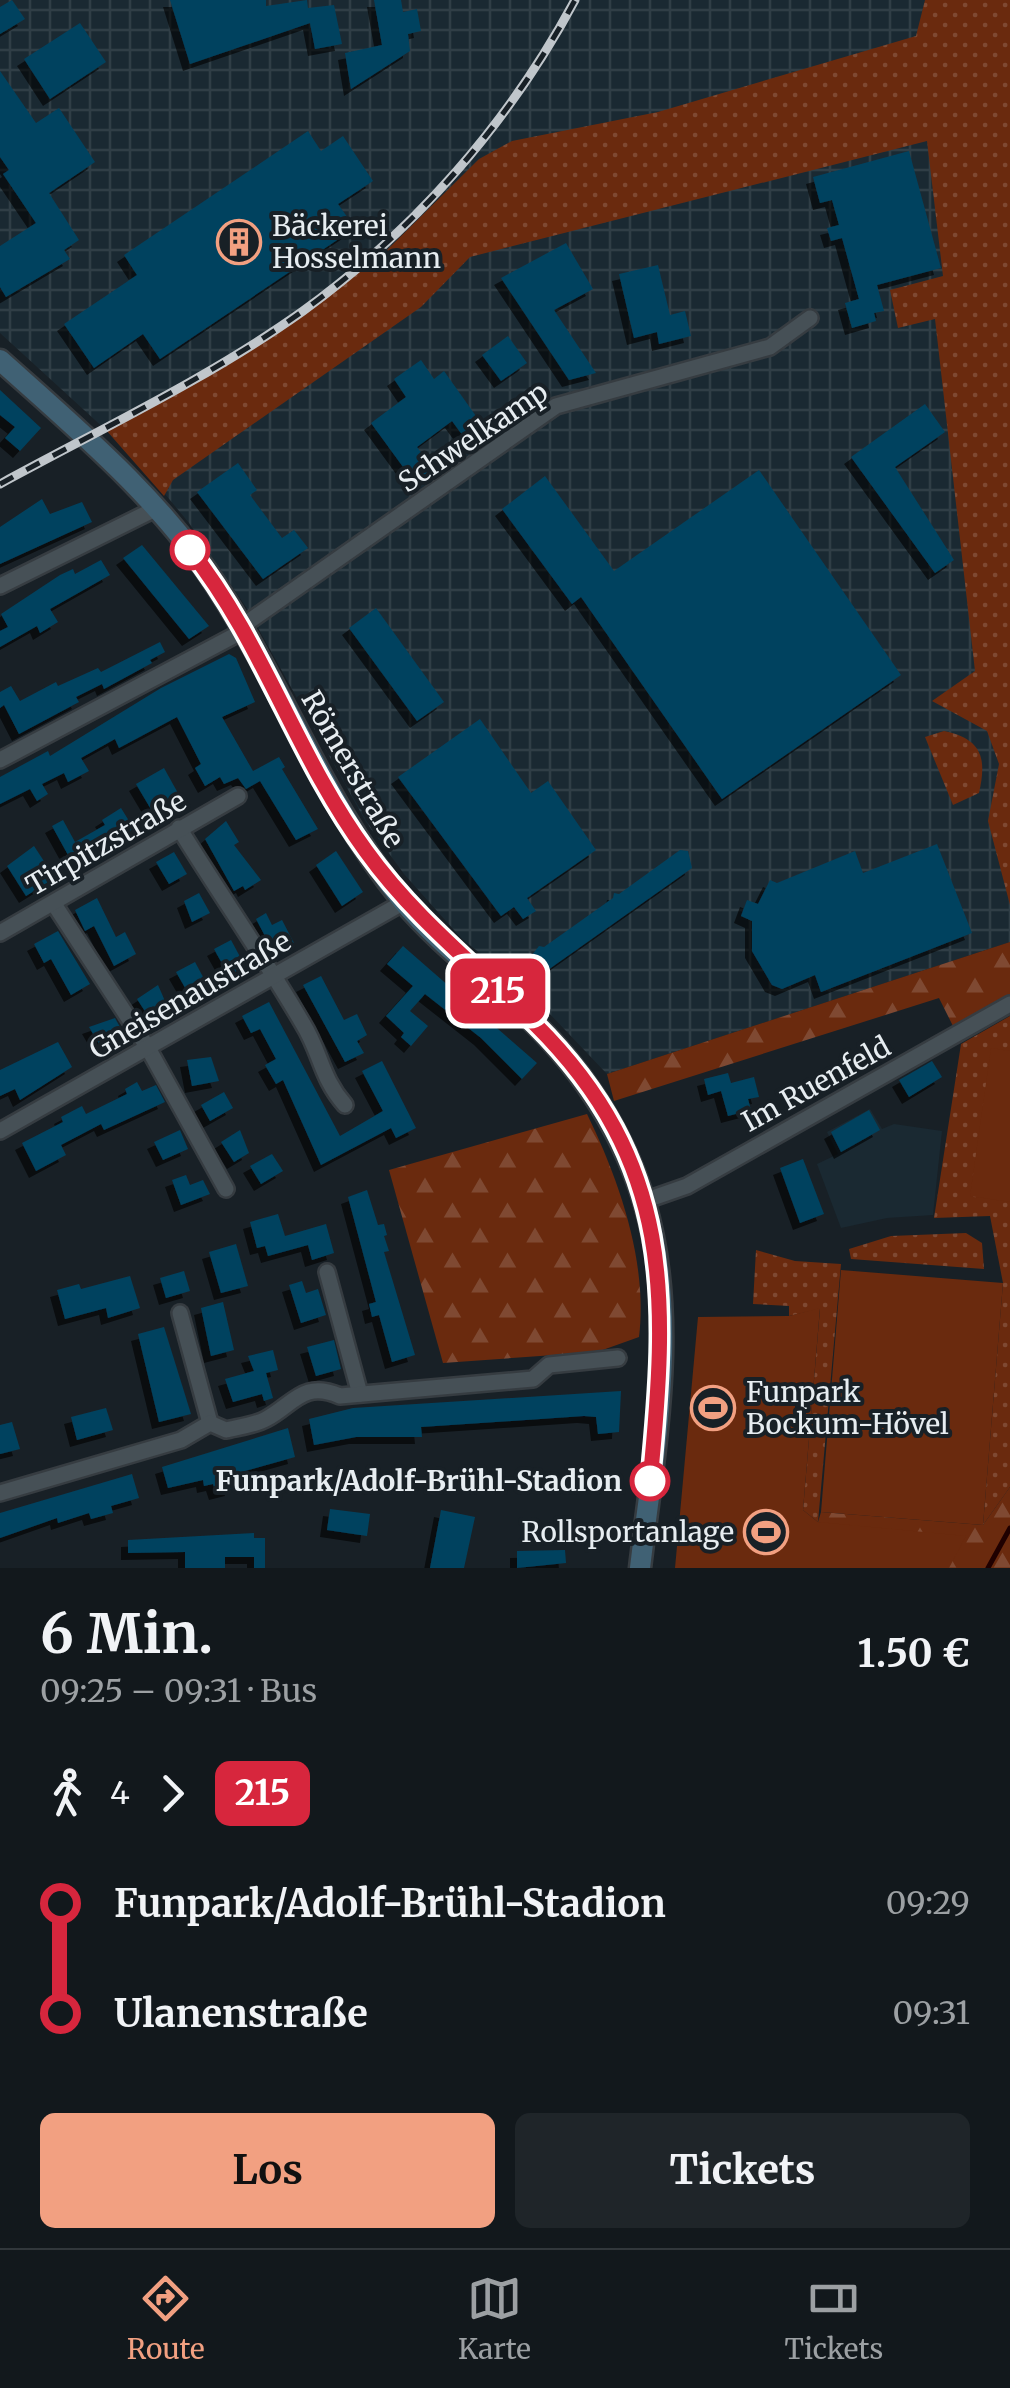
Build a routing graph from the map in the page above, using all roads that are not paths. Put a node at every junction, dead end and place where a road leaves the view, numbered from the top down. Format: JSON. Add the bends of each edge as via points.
{"nodes":[{"id":1,"x":810,"y":318,"type":"dead end"},
{"id":2,"x":0,"y":360,"type":"edge"},
{"id":3,"x":154,"y":509,"type":"junction"},
{"id":4,"x":0,"y":586,"type":"edge"},
{"id":5,"x":242,"y":629,"type":"junction"},
{"id":6,"x":0,"y":760,"type":"edge"},
{"id":7,"x":238,"y":796,"type":"dead end"},
{"id":8,"x":179,"y":828,"type":"junction"},
{"id":9,"x":404,"y":902,"type":"junction"},
{"id":10,"x":54,"y":904,"type":"junction"},
{"id":11,"x":0,"y":933,"type":"edge"},
{"id":12,"x":272,"y":978,"type":"junction"},
{"id":13,"x":1010,"y":1004,"type":"edge"},
{"id":14,"x":148,"y":1048,"type":"junction"},
{"id":15,"x":345,"y":1105,"type":"dead end"},
{"id":16,"x":0,"y":1131,"type":"edge"},
{"id":17,"x":226,"y":1190,"type":"dead end"},
{"id":18,"x":644,"y":1201,"type":"junction"},
{"id":19,"x":327,"y":1272,"type":"dead end"},
{"id":20,"x":180,"y":1314,"type":"dead end"},
{"id":21,"x":618,"y":1358,"type":"dead end"},
{"id":22,"x":360,"y":1394,"type":"junction"},
{"id":23,"x":210,"y":1424,"type":"junction"},
{"id":24,"x":0,"y":1493,"type":"edge"},
{"id":25,"x":640,"y":1568,"type":"edge"}],
"edges":[{"from":1,"to":5,"type":"street","name":"Schwelkamp","via":[[770,347],[556,406]]},
{"from":2,"to":3,"type":"main road","name":"Römerstraße"},
{"from":3,"to":4,"type":"street"},
{"from":3,"to":5,"type":"main road","name":"Römerstraße","via":[[204,568]]},
{"from":5,"to":6,"type":"street","name":"Schwelkamp"},
{"from":5,"to":9,"type":"main road","name":"Römerstraße","via":[[345,821]]},
{"from":7,"to":8,"type":"street","name":"Tirpitzstraße"},
{"from":8,"to":10,"type":"street","name":"Tirpitzstraße"},
{"from":8,"to":12,"type":"street"},
{"from":9,"to":12,"type":"street","name":"Gneisenaustraße"},
{"from":9,"to":18,"type":"main road","name":"Römerstraße","via":[[568,1059],[613,1128]]},
{"from":10,"to":11,"type":"street","name":"Tirpitzstraße"},
{"from":10,"to":14,"type":"street"},
{"from":12,"to":14,"type":"street","name":"Gneisenaustraße"},
{"from":12,"to":15,"type":"street","via":[[307,1030],[326,1083]]},
{"from":13,"to":18,"type":"street","name":"Im Ruenfeld","via":[[688,1186]]},
{"from":14,"to":16,"type":"street","name":"Gneisenaustraße"},
{"from":14,"to":17,"type":"street"},
{"from":18,"to":25,"type":"main road","name":"Römerstraße","via":[[655,1244],[663,1349]]},
{"from":19,"to":22,"type":"street"},
{"from":20,"to":23,"type":"street"},
{"from":21,"to":22,"type":"street","via":[[549,1365],[533,1379]]},
{"from":22,"to":23,"type":"street","via":[[325,1390],[290,1398],[267,1418],[240,1426]]},
{"from":23,"to":24,"type":"street","via":[[181,1440]]}]}
